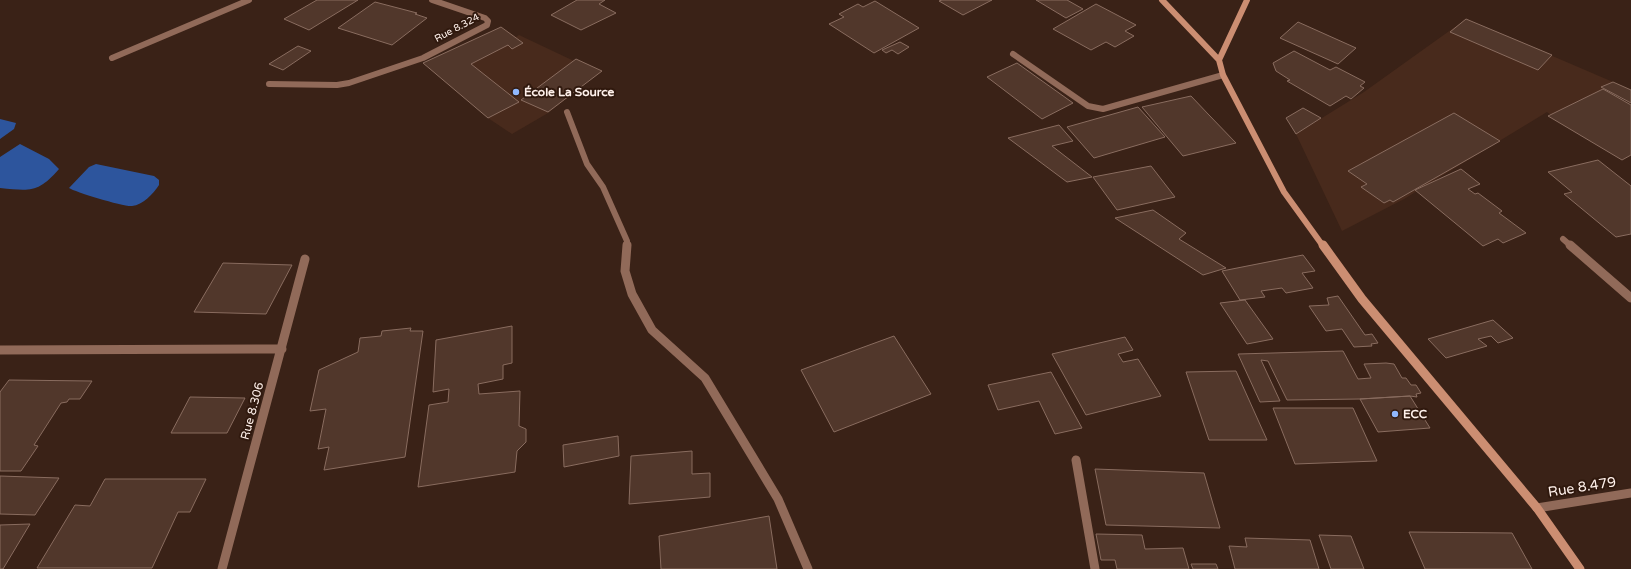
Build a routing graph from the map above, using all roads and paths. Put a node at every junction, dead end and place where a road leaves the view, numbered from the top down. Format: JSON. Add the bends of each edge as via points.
{"nodes":[{"id":1,"x":249,"y":0,"type":"edge"},
{"id":2,"x":432,"y":0,"type":"edge"},
{"id":3,"x":1162,"y":0,"type":"edge"},
{"id":4,"x":1247,"y":0,"type":"edge"},
{"id":5,"x":1013,"y":54,"type":"dead end"},
{"id":6,"x":112,"y":58,"type":"dead end"},
{"id":7,"x":1219,"y":60,"type":"junction"},
{"id":8,"x":1223,"y":75,"type":"junction"},
{"id":9,"x":269,"y":84,"type":"dead end"},
{"id":10,"x":567,"y":112,"type":"dead end"},
{"id":11,"x":1563,"y":239,"type":"dead end"},
{"id":12,"x":306,"y":259,"type":"dead end"},
{"id":13,"x":1631,"y":298,"type":"edge"},
{"id":14,"x":282,"y":349,"type":"junction"},
{"id":15,"x":0,"y":350,"type":"edge"},
{"id":16,"x":1076,"y":460,"type":"dead end"},
{"id":17,"x":1631,"y":493,"type":"edge"},
{"id":18,"x":1537,"y":508,"type":"junction"},
{"id":19,"x":222,"y":569,"type":"edge"},
{"id":20,"x":808,"y":569,"type":"edge"},
{"id":21,"x":1095,"y":569,"type":"edge"},
{"id":22,"x":1580,"y":569,"type":"edge"}],
"edges":[{"from":1,"to":6,"type":"street"},
{"from":2,"to":9,"type":"street","name":"Rue 8.324","via":[[485,18],[488,22],[423,58],[349,83]]},
{"from":3,"to":7,"type":"street"},
{"from":4,"to":7,"type":"street"},
{"from":5,"to":8,"type":"street","via":[[1088,106],[1103,108]]},
{"from":7,"to":8,"type":"street"},
{"from":8,"to":18,"type":"street","via":[[1284,192],[1362,299]]},
{"from":10,"to":20,"type":"street","via":[[587,164],[603,187],[627,241],[625,270],[632,294],[652,330],[705,378],[778,499]]},
{"from":11,"to":13,"type":"street"},
{"from":12,"to":14,"type":"street","name":"Rue 8.306"},
{"from":14,"to":15,"type":"street"},
{"from":14,"to":19,"type":"street","name":"Rue 8.306"},
{"from":16,"to":21,"type":"street"},
{"from":17,"to":18,"type":"street","name":"Rue 8.479"},
{"from":18,"to":22,"type":"street"}]}
